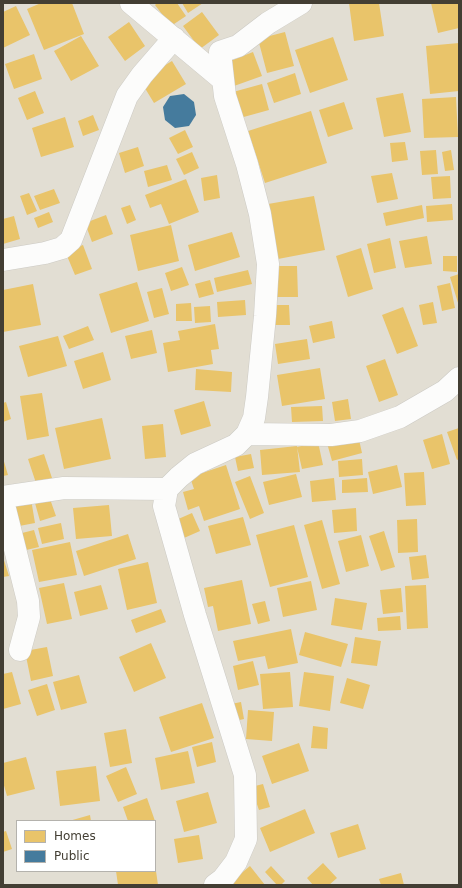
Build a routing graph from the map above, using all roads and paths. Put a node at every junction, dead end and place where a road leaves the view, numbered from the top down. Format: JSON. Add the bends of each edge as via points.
{"nodes":[{"id":1,"x":131,"y":3,"type":"edge"},
{"id":2,"x":301,"y":3,"type":"edge"},
{"id":3,"x":174,"y":38,"type":"junction"},
{"id":4,"x":222,"y":79,"type":"junction"},
{"id":5,"x":3,"y":260,"type":"edge"},
{"id":6,"x":459,"y":378,"type":"edge"},
{"id":7,"x":247,"y":434,"type":"junction"},
{"id":8,"x":167,"y":488,"type":"junction"},
{"id":9,"x":3,"y":497,"type":"edge"},
{"id":10,"x":3,"y":501,"type":"edge"},
{"id":11,"x":20,"y":650,"type":"dead end"},
{"id":12,"x":215,"y":885,"type":"edge"}],
"edges":[{"from":1,"to":3,"type":"street"},
{"from":2,"to":4,"type":"street","via":[[268,23],[238,46],[220,52]]},
{"from":3,"to":4,"type":"street"},
{"from":3,"to":5,"type":"street","via":[[127,96],[71,240],[62,248],[45,253]]},
{"from":4,"to":7,"type":"street","via":[[260,214],[268,264],[266,316],[257,397],[254,418]]},
{"from":6,"to":7,"type":"street","via":[[444,391],[400,417],[360,432],[331,436]]},
{"from":7,"to":8,"type":"street","via":[[236,445],[195,464]]},
{"from":8,"to":9,"type":"street","via":[[64,488]]},
{"from":8,"to":12,"type":"street","via":[[165,513],[245,775],[246,839],[236,862]]},
{"from":10,"to":11,"type":"street","via":[[28,601],[29,617]]}]}
